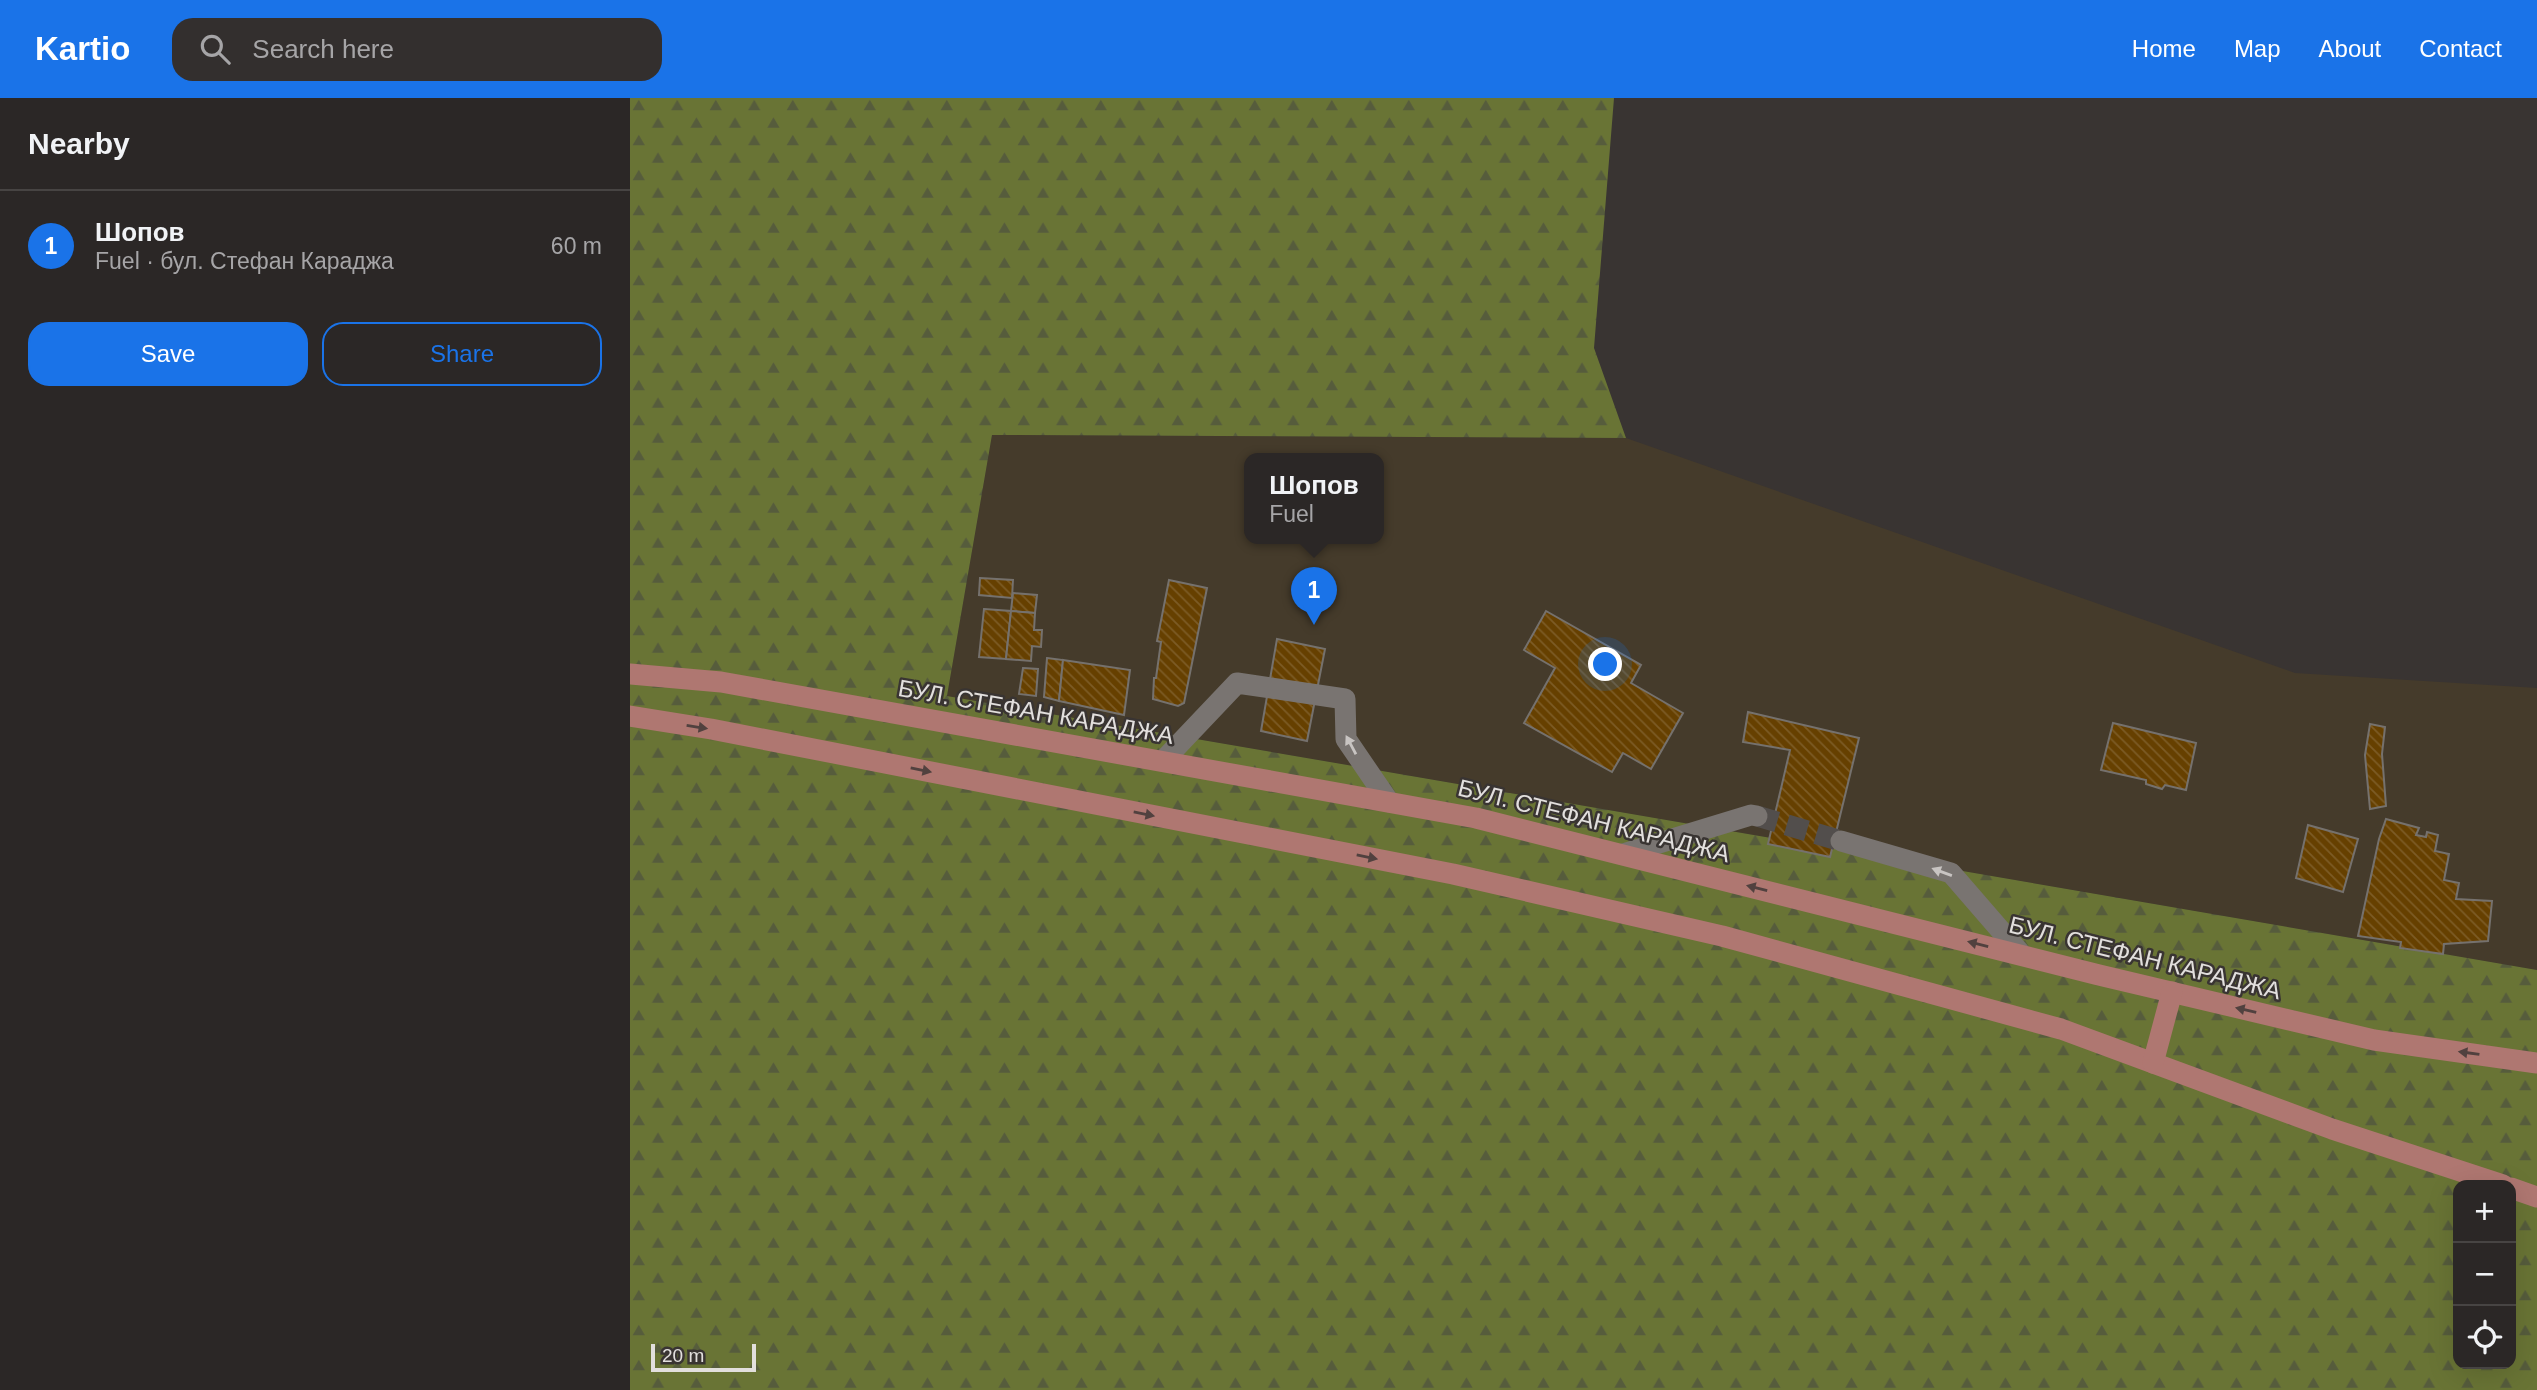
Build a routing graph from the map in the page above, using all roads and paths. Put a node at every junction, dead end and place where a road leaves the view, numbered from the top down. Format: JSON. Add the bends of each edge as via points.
{"nodes":[{"id":1,"x":630,"y":674,"type":"edge"},
{"id":2,"x":630,"y":716,"type":"edge"},
{"id":3,"x":1163,"y":761,"type":"junction"},
{"id":4,"x":1388,"y":802,"type":"junction"},
{"id":5,"x":1757,"y":817,"type":"tunnel mouth"},
{"id":6,"x":1841,"y":841,"type":"tunnel mouth"},
{"id":7,"x":1623,"y":854,"type":"junction"},
{"id":8,"x":2022,"y":955,"type":"junction"},
{"id":9,"x":2172,"y":992,"type":"junction"},
{"id":10,"x":2537,"y":1062,"type":"edge"},
{"id":11,"x":2153,"y":1063,"type":"junction"},
{"id":12,"x":2488,"y":1180,"type":"edge"},
{"id":13,"x":2516,"y":1190,"type":"edge"},
{"id":14,"x":2537,"y":1197,"type":"edge"}],
"edges":[{"from":1,"to":3,"type":"main road","name":"БУЛ. СТЕФАН КАРАДЖА","via":[[721,682]]},
{"from":2,"to":11,"type":"main road","one_way":true,"via":[[1480,880],[1722,936],[2061,1029]]},
{"from":3,"to":4,"type":"main road","name":"БУЛ. СТЕФАН КАРАДЖА"},
{"from":4,"to":3,"type":"lane","one_way":true,"via":[[1346,739],[1345,699],[1237,683]]},
{"from":4,"to":7,"type":"main road","name":"БУЛ. СТЕФАН КАРАДЖА"},
{"from":5,"to":7,"type":"lane","via":[[1751,815]]},
{"from":8,"to":6,"type":"lane","one_way":true,"via":[[1951,873]]},
{"from":8,"to":7,"type":"main road","name":"БУЛ. СТЕФАН КАРАДЖА","one_way":true},
{"from":8,"to":9,"type":"main road","name":"БУЛ. СТЕФАН КАРАДЖА"},
{"from":10,"to":9,"type":"main road","name":"БУЛ. СТЕФАН КАРАДЖА","one_way":true,"via":[[2374,1040]]},
{"from":9,"to":11,"type":"main road"},
{"from":11,"to":12,"type":"main road"},
{"from":13,"to":14,"type":"main road"}]}
